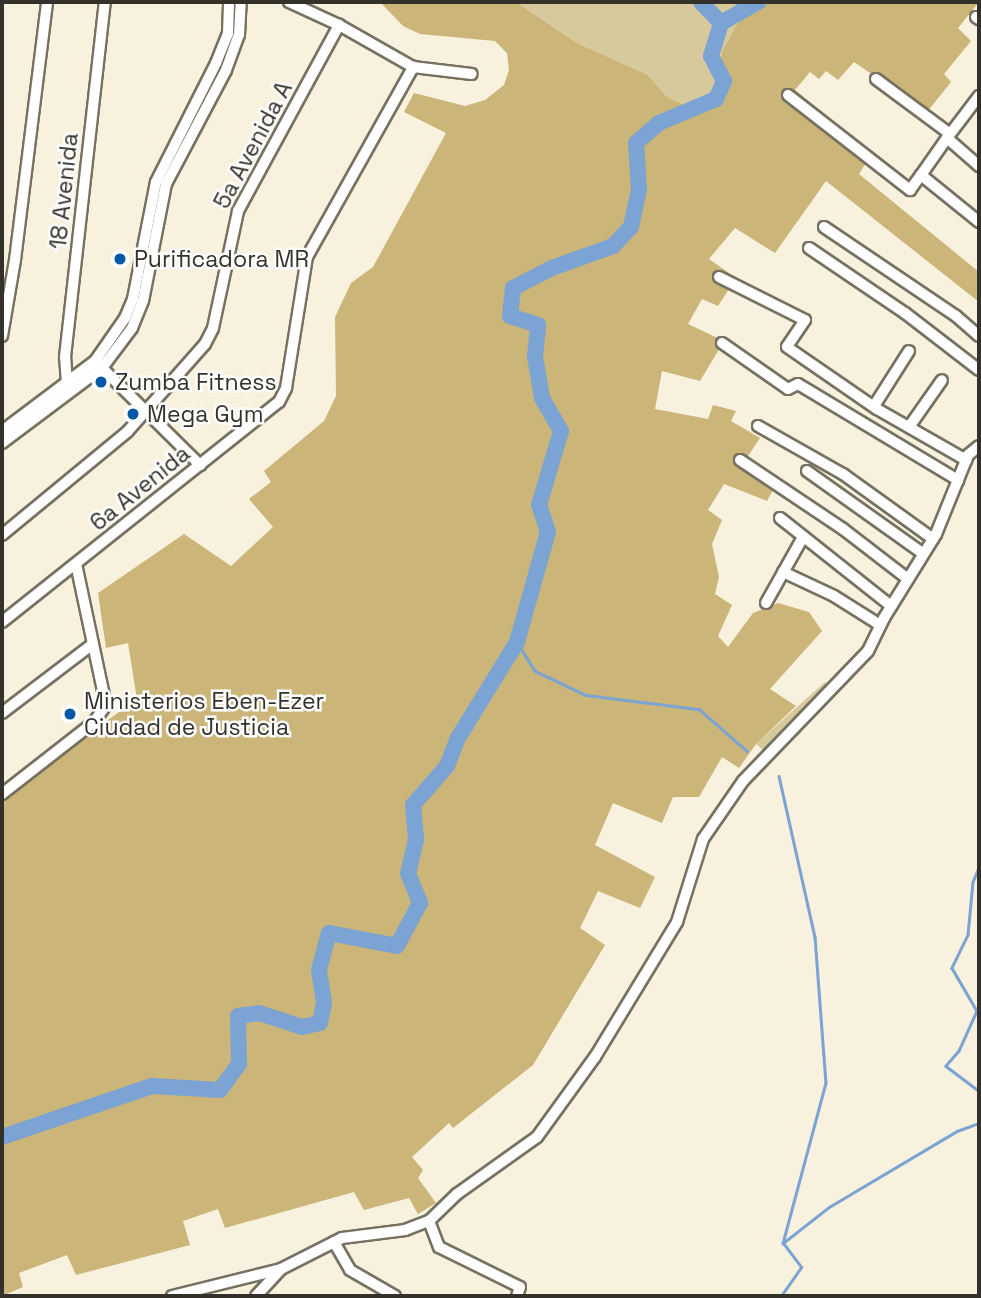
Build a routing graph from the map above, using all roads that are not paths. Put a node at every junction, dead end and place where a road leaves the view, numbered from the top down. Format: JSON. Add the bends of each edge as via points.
{"nodes":[{"id":1,"x":47,"y":2,"type":"edge"},
{"id":2,"x":105,"y":2,"type":"edge"},
{"id":3,"x":229,"y":2,"type":"edge"},
{"id":4,"x":241,"y":2,"type":"edge"},
{"id":5,"x":289,"y":2,"type":"edge"},
{"id":6,"x":339,"y":25,"type":"junction"},
{"id":7,"x":413,"y":67,"type":"junction"},
{"id":8,"x":472,"y":74,"type":"dead end"},
{"id":9,"x":876,"y":79,"type":"dead end"},
{"id":10,"x":788,"y":95,"type":"dead end"},
{"id":11,"x":979,"y":96,"type":"edge"},
{"id":12,"x":948,"y":136,"type":"junction"},
{"id":13,"x":979,"y":166,"type":"edge"},
{"id":14,"x":921,"y":175,"type":"junction"},
{"id":15,"x":979,"y":222,"type":"edge"},
{"id":16,"x":824,"y":227,"type":"dead end"},
{"id":17,"x":809,"y":248,"type":"dead end"},
{"id":18,"x":2,"y":258,"type":"edge"},
{"id":19,"x":15,"y":260,"type":"junction"},
{"id":20,"x":719,"y":277,"type":"dead end"},
{"id":21,"x":2,"y":336,"type":"edge"},
{"id":22,"x":979,"y":336,"type":"edge"},
{"id":23,"x":722,"y":343,"type":"dead end"},
{"id":24,"x":909,"y":351,"type":"dead end"},
{"id":25,"x":98,"y":364,"type":"junction"},
{"id":26,"x":979,"y":370,"type":"edge"},
{"id":27,"x":942,"y":380,"type":"dead end"},
{"id":28,"x":67,"y":384,"type":"junction"},
{"id":29,"x":874,"y":406,"type":"junction"},
{"id":30,"x":147,"y":412,"type":"junction"},
{"id":31,"x":758,"y":426,"type":"dead end"},
{"id":32,"x":909,"y":427,"type":"junction"},
{"id":33,"x":2,"y":431,"type":"edge"},
{"id":34,"x":2,"y":443,"type":"edge"},
{"id":35,"x":979,"y":446,"type":"edge"},
{"id":36,"x":740,"y":460,"type":"dead end"},
{"id":37,"x":966,"y":460,"type":"junction"},
{"id":38,"x":200,"y":465,"type":"junction"},
{"id":39,"x":807,"y":471,"type":"dead end"},
{"id":40,"x":958,"y":480,"type":"junction"},
{"id":41,"x":780,"y":518,"type":"dead end"},
{"id":42,"x":2,"y":535,"type":"edge"},
{"id":43,"x":803,"y":537,"type":"junction"},
{"id":44,"x":933,"y":539,"type":"junction"},
{"id":45,"x":924,"y":554,"type":"junction"},
{"id":46,"x":76,"y":564,"type":"junction"},
{"id":47,"x":783,"y":572,"type":"junction"},
{"id":48,"x":908,"y":579,"type":"junction"},
{"id":49,"x":766,"y":603,"type":"dead end"},
{"id":50,"x":891,"y":606,"type":"junction"},
{"id":51,"x":2,"y":622,"type":"edge"},
{"id":52,"x":880,"y":625,"type":"junction"},
{"id":53,"x":93,"y":644,"type":"junction"},
{"id":54,"x":2,"y":713,"type":"edge"},
{"id":55,"x":2,"y":794,"type":"edge"},
{"id":56,"x":429,"y":1221,"type":"junction"},
{"id":57,"x":334,"y":1242,"type":"junction"},
{"id":58,"x":281,"y":1269,"type":"junction"},
{"id":59,"x":172,"y":1296,"type":"edge"},
{"id":60,"x":256,"y":1296,"type":"edge"},
{"id":61,"x":395,"y":1296,"type":"edge"},
{"id":62,"x":517,"y":1296,"type":"edge"}],
"edges":[{"from":1,"to":19,"type":"street"},
{"from":2,"to":28,"type":"street","name":"18 Avenida","via":[[65,357]]},
{"from":3,"to":25,"type":"street","via":[[228,33],[216,63],[156,182],[133,299]]},
{"from":4,"to":25,"type":"street","via":[[239,35],[226,70],[166,184],[143,301],[132,328]]},
{"from":5,"to":6,"type":"street"},
{"from":6,"to":7,"type":"street"},
{"from":6,"to":30,"type":"street","name":"5a Avenida A","via":[[238,211],[213,328],[205,344]]},
{"from":7,"to":8,"type":"street"},
{"from":7,"to":38,"type":"street","name":"6a Avenida","via":[[307,257],[286,388],[279,402]]},
{"from":9,"to":12,"type":"street"},
{"from":10,"to":14,"type":"street","via":[[910,190]]},
{"from":11,"to":12,"type":"street"},
{"from":12,"to":13,"type":"street"},
{"from":12,"to":14,"type":"street"},
{"from":14,"to":15,"type":"street"},
{"from":16,"to":22,"type":"street"},
{"from":17,"to":26,"type":"street"},
{"from":18,"to":19,"type":"street"},
{"from":19,"to":21,"type":"street"},
{"from":20,"to":29,"type":"street","via":[[805,320],[787,347]]},
{"from":23,"to":40,"type":"street","via":[[788,389],[798,384]]},
{"from":24,"to":29,"type":"street"},
{"from":25,"to":28,"type":"street"},
{"from":25,"to":30,"type":"street"},
{"from":25,"to":34,"type":"street"},
{"from":27,"to":32,"type":"street"},
{"from":28,"to":33,"type":"street"},
{"from":29,"to":32,"type":"street"},
{"from":30,"to":38,"type":"street"},
{"from":30,"to":42,"type":"street","name":"5a Avenida A"},
{"from":31,"to":44,"type":"street","via":[[843,474]]},
{"from":32,"to":37,"type":"street"},
{"from":35,"to":37,"type":"street"},
{"from":36,"to":48,"type":"street","via":[[844,529]]},
{"from":37,"to":40,"type":"street"},
{"from":38,"to":46,"type":"street","name":"6a Avenida"},
{"from":39,"to":45,"type":"street"},
{"from":40,"to":44,"type":"street"},
{"from":41,"to":43,"type":"street"},
{"from":43,"to":47,"type":"street"},
{"from":43,"to":50,"type":"street"},
{"from":44,"to":45,"type":"street"},
{"from":45,"to":48,"type":"street"},
{"from":46,"to":51,"type":"street","name":"6a Avenida"},
{"from":46,"to":53,"type":"street"},
{"from":47,"to":49,"type":"street"},
{"from":47,"to":52,"type":"street"},
{"from":48,"to":50,"type":"street"},
{"from":50,"to":52,"type":"street"},
{"from":52,"to":56,"type":"street","via":[[868,650],[743,781],[703,839],[677,922],[595,1057],[537,1137],[457,1194]]},
{"from":53,"to":54,"type":"street"},
{"from":53,"to":55,"type":"street","via":[[106,705],[94,722]]},
{"from":56,"to":57,"type":"street","via":[[405,1230]]},
{"from":56,"to":62,"type":"street","via":[[439,1247],[520,1287]]},
{"from":57,"to":58,"type":"street"},
{"from":57,"to":61,"type":"street","via":[[350,1270]]},
{"from":58,"to":59,"type":"street"},
{"from":58,"to":60,"type":"street"}]}
